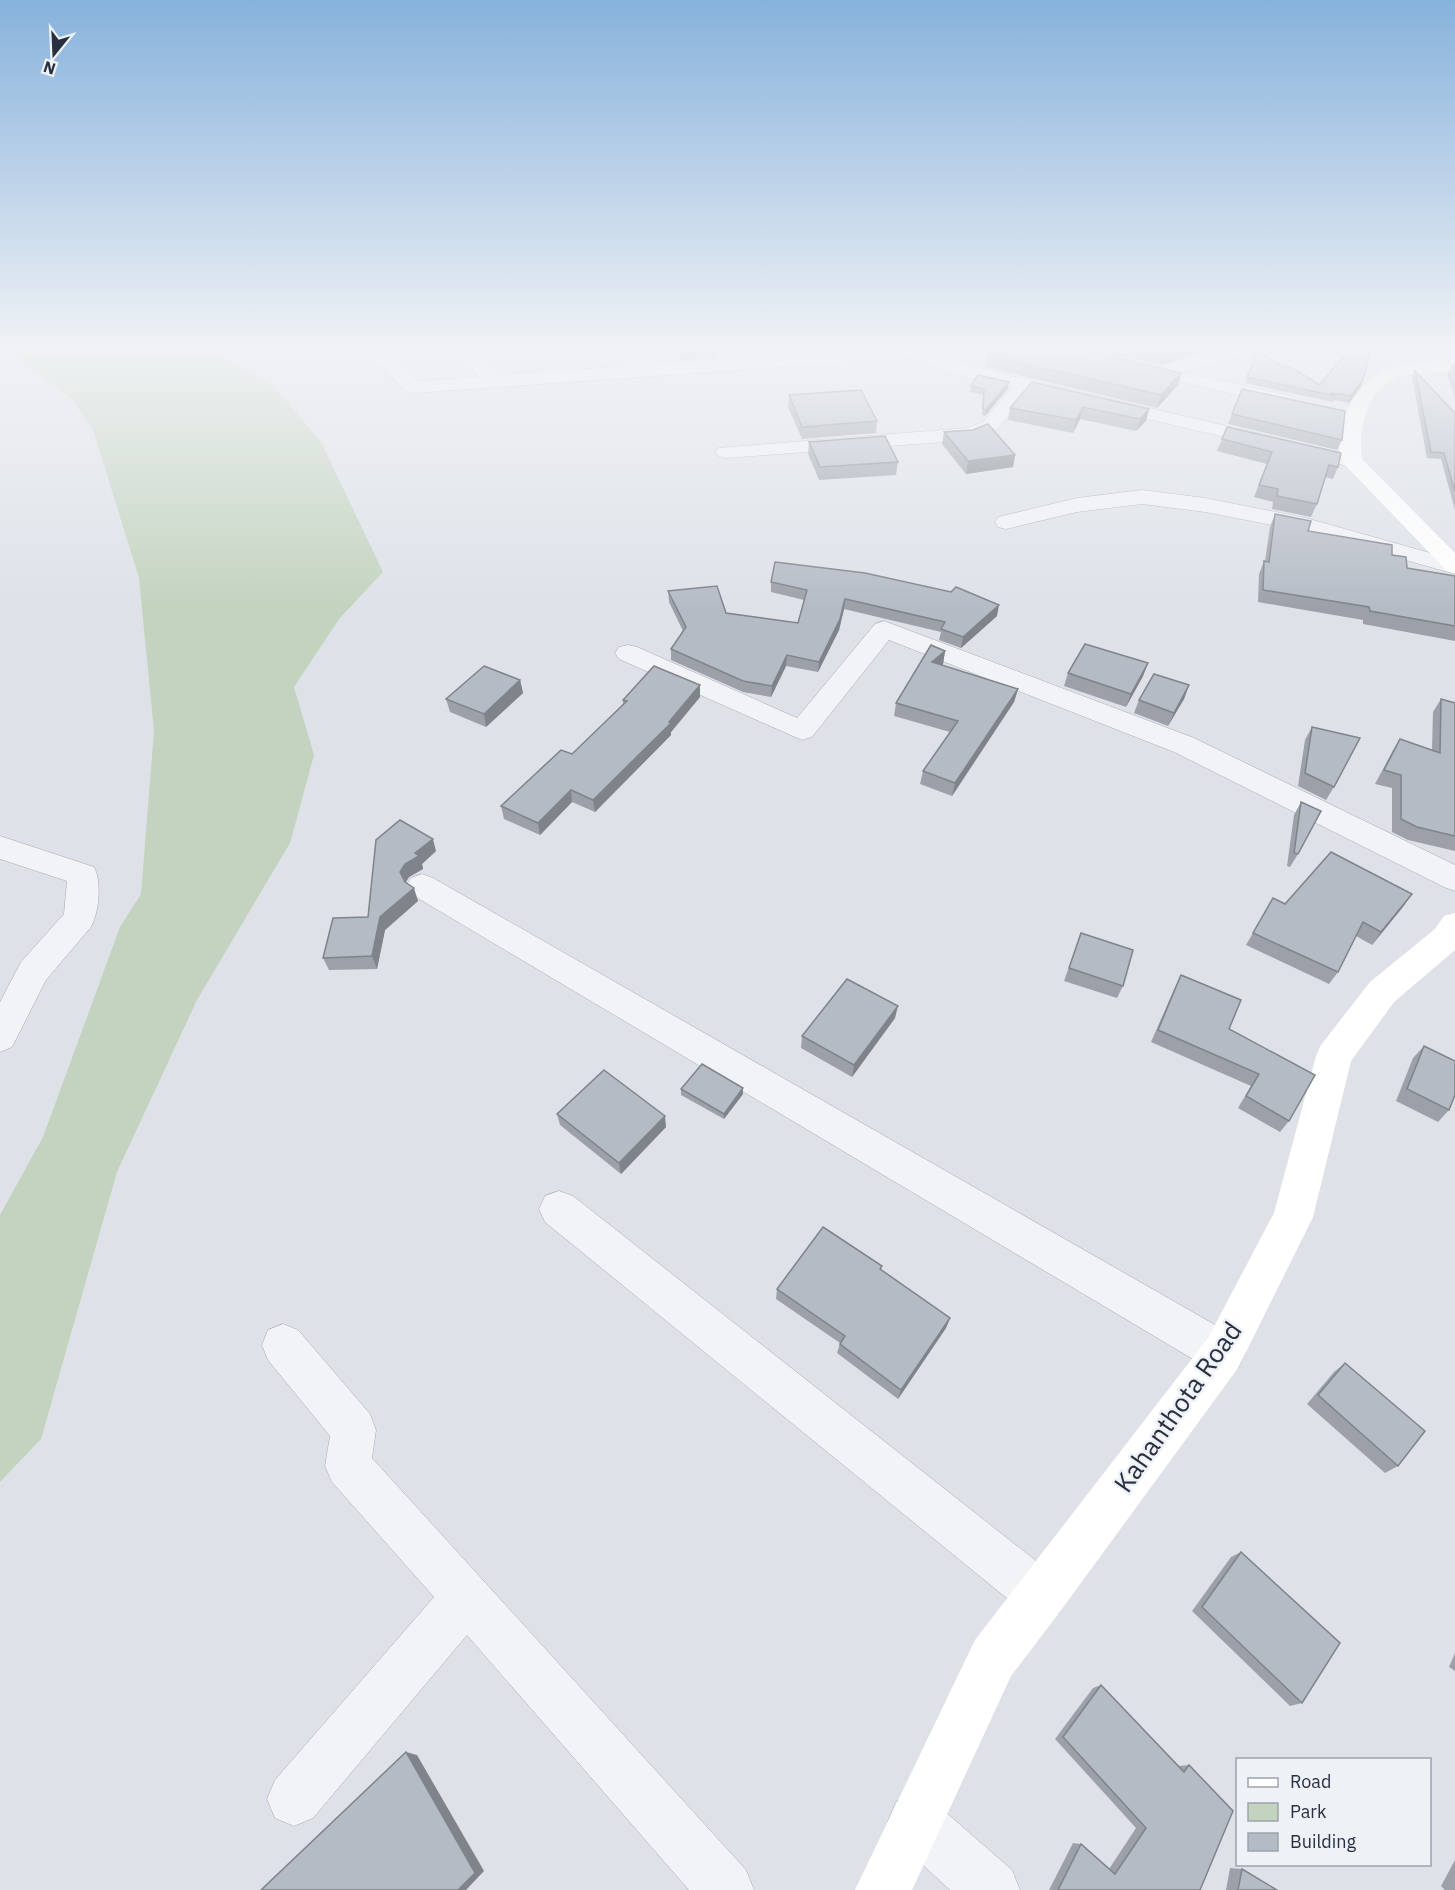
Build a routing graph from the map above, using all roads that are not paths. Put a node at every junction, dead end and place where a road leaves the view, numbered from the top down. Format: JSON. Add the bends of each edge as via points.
{"nodes":[{"id":1,"x":968,"y":434,"type":"edge"},
{"id":2,"x":1240,"y":434,"type":"edge"},
{"id":3,"x":1350,"y":434,"type":"edge"},
{"id":4,"x":725,"y":452,"type":"dead end"},
{"id":5,"x":1352,"y":461,"type":"junction"},
{"id":6,"x":1006,"y":522,"type":"dead end"},
{"id":7,"x":1455,"y":567,"type":"edge"},
{"id":8,"x":628,"y":652,"type":"dead end"},
{"id":9,"x":0,"y":847,"type":"edge"},
{"id":10,"x":1455,"y":879,"type":"edge"},
{"id":11,"x":422,"y":886,"type":"dead end"},
{"id":12,"x":1452,"y":935,"type":"edge"},
{"id":13,"x":0,"y":1037,"type":"edge"},
{"id":14,"x":559,"y":1209,"type":"dead end"},
{"id":15,"x":283,"y":1345,"type":"dead end"},
{"id":16,"x":1223,"y":1353,"type":"junction"},
{"id":17,"x":467,"y":1596,"type":"junction"},
{"id":18,"x":1042,"y":1596,"type":"junction"},
{"id":19,"x":294,"y":1799,"type":"dead end"},
{"id":20,"x":915,"y":1821,"type":"junction"},
{"id":21,"x":726,"y":1890,"type":"edge"},
{"id":22,"x":883,"y":1890,"type":"edge"},
{"id":23,"x":992,"y":1890,"type":"edge"}],
"edges":[{"from":1,"to":4,"type":"street"},
{"from":2,"to":5,"type":"street"},
{"from":3,"to":5,"type":"main road"},
{"from":5,"to":7,"type":"main road"},
{"from":6,"to":7,"type":"street","via":[[1077,505],[1142,497],[1306,525]]},
{"from":8,"to":10,"type":"street","via":[[802,731],[884,629],[1184,745]]},
{"from":9,"to":13,"type":"street","via":[[83,875],[80,918],[33,971]]},
{"from":11,"to":16,"type":"street"},
{"from":12,"to":16,"type":"main road","name":"Kahanthota Road","via":[[1382,992],[1334,1056],[1293,1217]]},
{"from":14,"to":18,"type":"street"},
{"from":15,"to":17,"type":"street","via":[[354,1430],[348,1466]]},
{"from":16,"to":18,"type":"main road","name":"Kahanthota Road"},
{"from":17,"to":19,"type":"street"},
{"from":17,"to":21,"type":"street"},
{"from":18,"to":20,"type":"main road","name":"Kahanthota Road","via":[[993,1658]]},
{"from":20,"to":22,"type":"main road","name":"Kahanthota Road"},
{"from":20,"to":23,"type":"street"}]}
